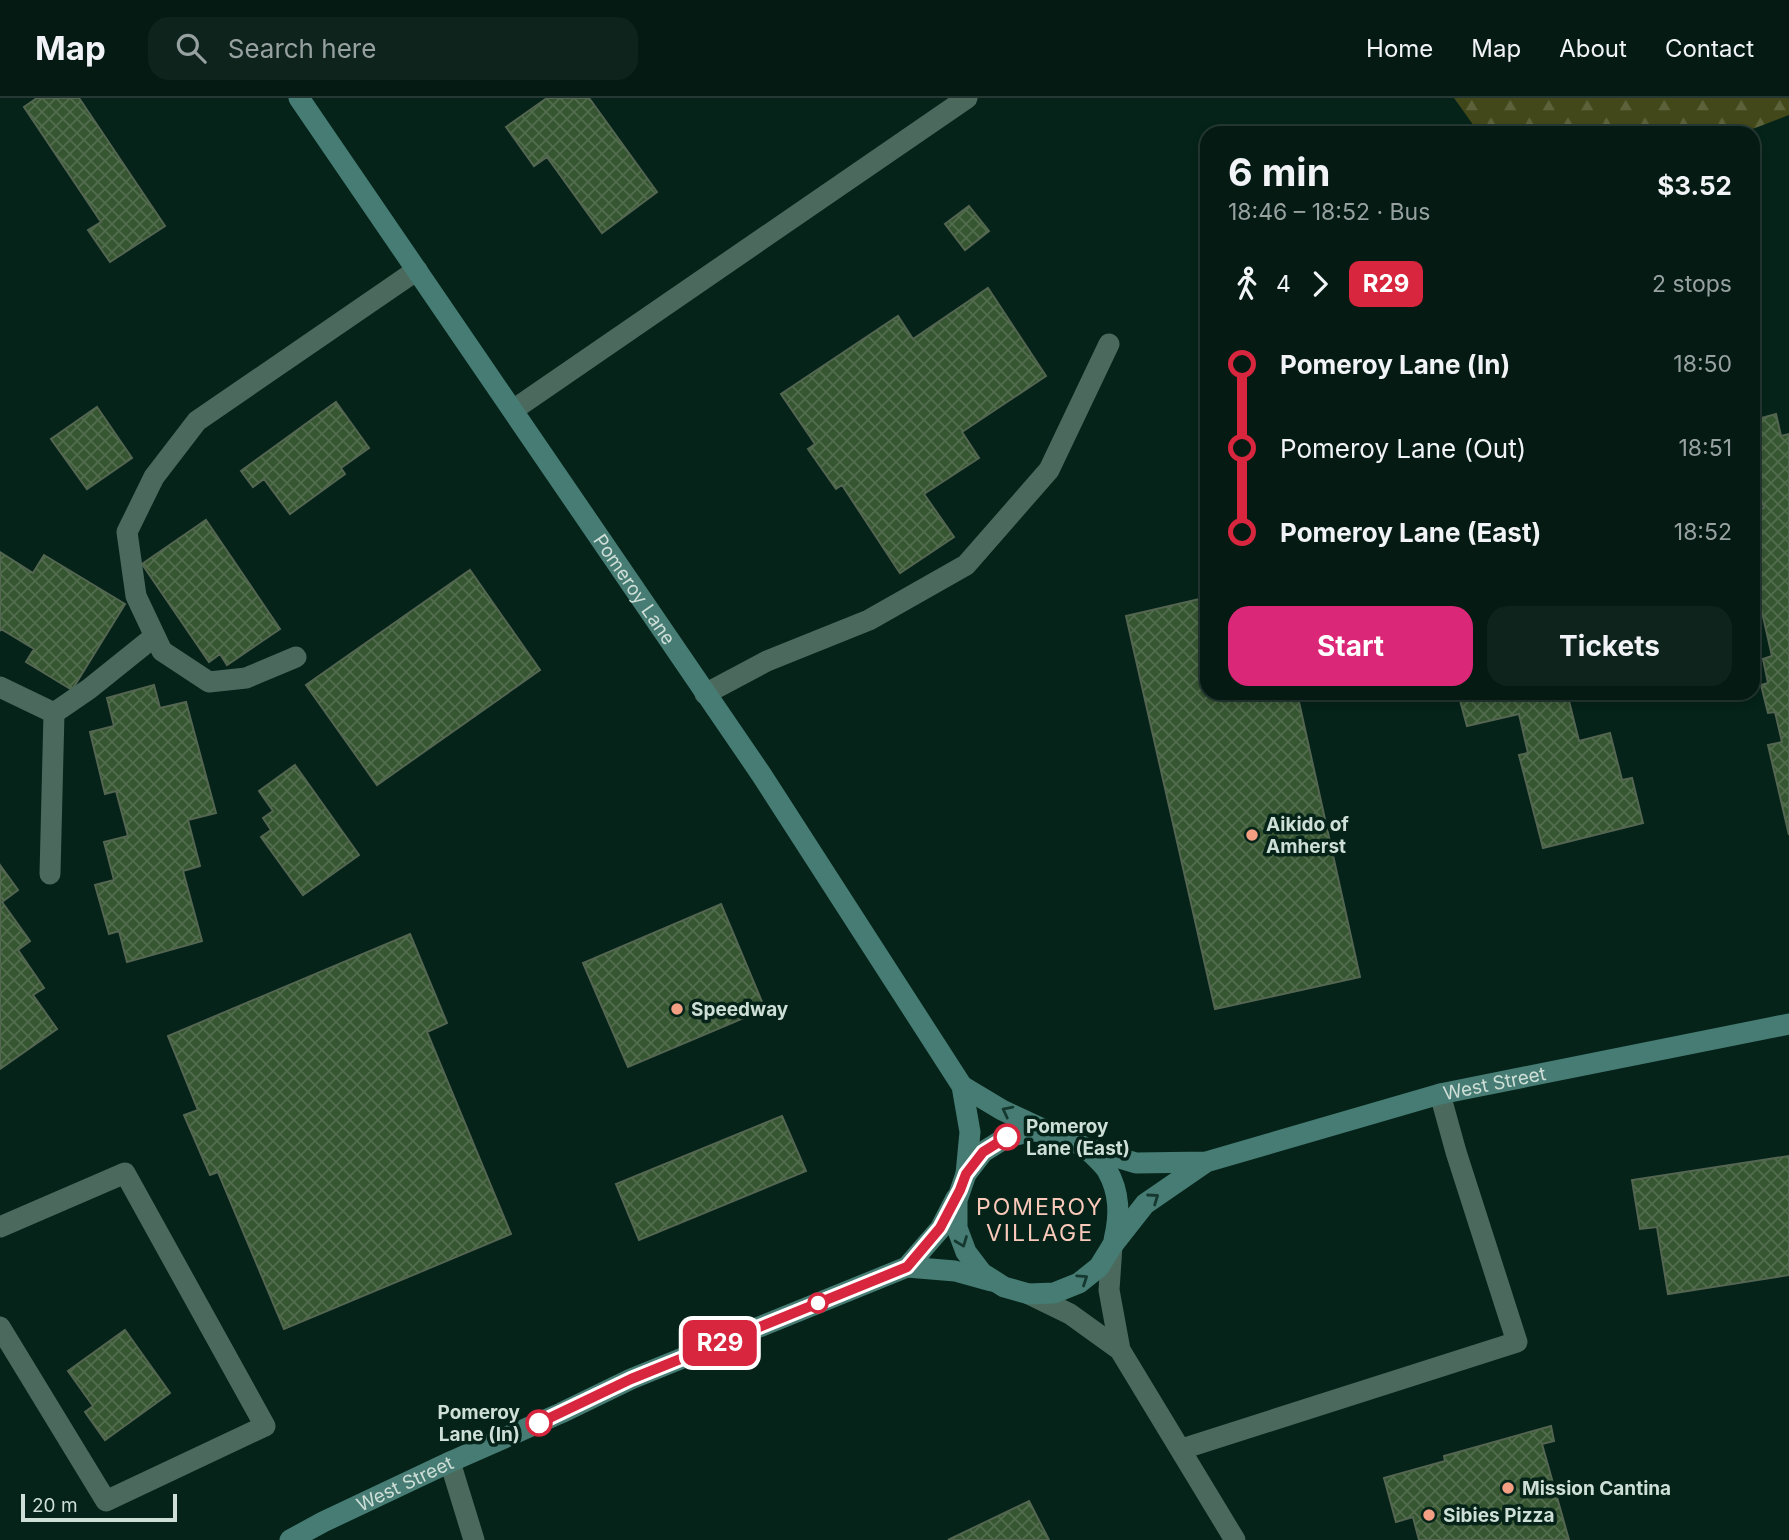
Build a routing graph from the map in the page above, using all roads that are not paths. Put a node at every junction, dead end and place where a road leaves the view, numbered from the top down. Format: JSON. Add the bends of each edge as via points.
{"nodes":[{"id":1,"x":299,"y":98,"type":"edge"},
{"id":2,"x":967,"y":98,"type":"edge"},
{"id":3,"x":417,"y":270,"type":"junction"},
{"id":4,"x":1110,"y":344,"type":"dead end"},
{"id":5,"x":513,"y":410,"type":"junction"},
{"id":6,"x":155,"y":636,"type":"junction"},
{"id":7,"x":296,"y":657,"type":"dead end"},
{"id":8,"x":0,"y":687,"type":"edge"},
{"id":9,"x":705,"y":694,"type":"junction"},
{"id":10,"x":54,"y":713,"type":"junction"},
{"id":11,"x":50,"y":874,"type":"dead end"},
{"id":12,"x":1789,"y":1024,"type":"edge"},
{"id":13,"x":962,"y":1086,"type":"junction"},
{"id":14,"x":1440,"y":1094,"type":"junction"},
{"id":15,"x":1052,"y":1133,"type":"junction"},
{"id":16,"x":1086,"y":1148,"type":"junction"},
{"id":17,"x":1206,"y":1162,"type":"junction"},
{"id":18,"x":963,"y":1182,"type":"junction"},
{"id":19,"x":0,"y":1227,"type":"edge"},
{"id":20,"x":1112,"y":1245,"type":"junction"},
{"id":21,"x":907,"y":1267,"type":"junction"},
{"id":22,"x":997,"y":1282,"type":"junction"},
{"id":23,"x":1029,"y":1294,"type":"junction"},
{"id":24,"x":0,"y":1327,"type":"edge"},
{"id":25,"x":1120,"y":1350,"type":"junction"},
{"id":26,"x":1182,"y":1449,"type":"junction"},
{"id":27,"x":450,"y":1462,"type":"junction"},
{"id":28,"x":290,"y":1540,"type":"edge"},
{"id":29,"x":474,"y":1540,"type":"edge"},
{"id":30,"x":1235,"y":1540,"type":"edge"}],
"edges":[{"from":1,"to":3,"type":"main road","name":"Pomeroy Lane"},
{"from":2,"to":5,"type":"street"},
{"from":3,"to":5,"type":"main road","name":"Pomeroy Lane"},
{"from":3,"to":6,"type":"street","via":[[197,421],[153,477],[127,531],[136,596]]},
{"from":4,"to":9,"type":"street","via":[[1049,470],[966,565],[869,620],[767,661]]},
{"from":5,"to":9,"type":"main road","name":"Pomeroy Lane"},
{"from":6,"to":7,"type":"street","via":[[162,651],[209,682],[246,678]]},
{"from":6,"to":10,"type":"street"},
{"from":8,"to":10,"type":"street"},
{"from":9,"to":13,"type":"main road","name":"Pomeroy Lane"},
{"from":10,"to":11,"type":"street"},
{"from":12,"to":14,"type":"main road","name":"West Street"},
{"from":15,"to":13,"type":"main road","name":"Pomeroy Lane","one_way":true},
{"from":13,"to":18,"type":"main road","name":"Pomeroy Lane","via":[[970,1132]]},
{"from":14,"to":17,"type":"main road","name":"West Street"},
{"from":14,"to":26,"type":"street","via":[[1517,1342]]},
{"from":15,"to":16,"type":"main road","name":"West Street"},
{"from":15,"to":18,"type":"main road","name":"West Street","via":[[1034,1131],[1007,1137],[983,1152]]},
{"from":16,"to":17,"type":"main road","name":"West Street","via":[[1136,1163]]},
{"from":16,"to":20,"type":"main road","name":"West Street","via":[[1106,1168],[1116,1195],[1119,1220]]},
{"from":20,"to":17,"type":"main road","name":"West Street","one_way":true,"via":[[1145,1203]]},
{"from":18,"to":21,"type":"main road","name":"West Street","via":[[940,1228]]},
{"from":18,"to":22,"type":"main road","name":"West Street","one_way":true,"via":[[957,1200],[957,1228],[966,1252],[982,1273]]},
{"from":19,"to":24,"type":"street","via":[[125,1172],[265,1426],[107,1501]]},
{"from":23,"to":20,"type":"main road","name":"West Street","one_way":true,"via":[[1054,1293],[1079,1283],[1099,1268]]},
{"from":20,"to":25,"type":"street","via":[[1110,1290]]},
{"from":21,"to":22,"type":"main road","name":"West Street","via":[[955,1271]]},
{"from":21,"to":27,"type":"main road","name":"West Street","via":[[631,1379]]},
{"from":22,"to":23,"type":"main road","name":"West Street"},
{"from":23,"to":25,"type":"street","via":[[1070,1314]]},
{"from":25,"to":26,"type":"street"},
{"from":26,"to":30,"type":"street"},
{"from":27,"to":28,"type":"main road","name":"West Street"},
{"from":27,"to":29,"type":"street"}]}
